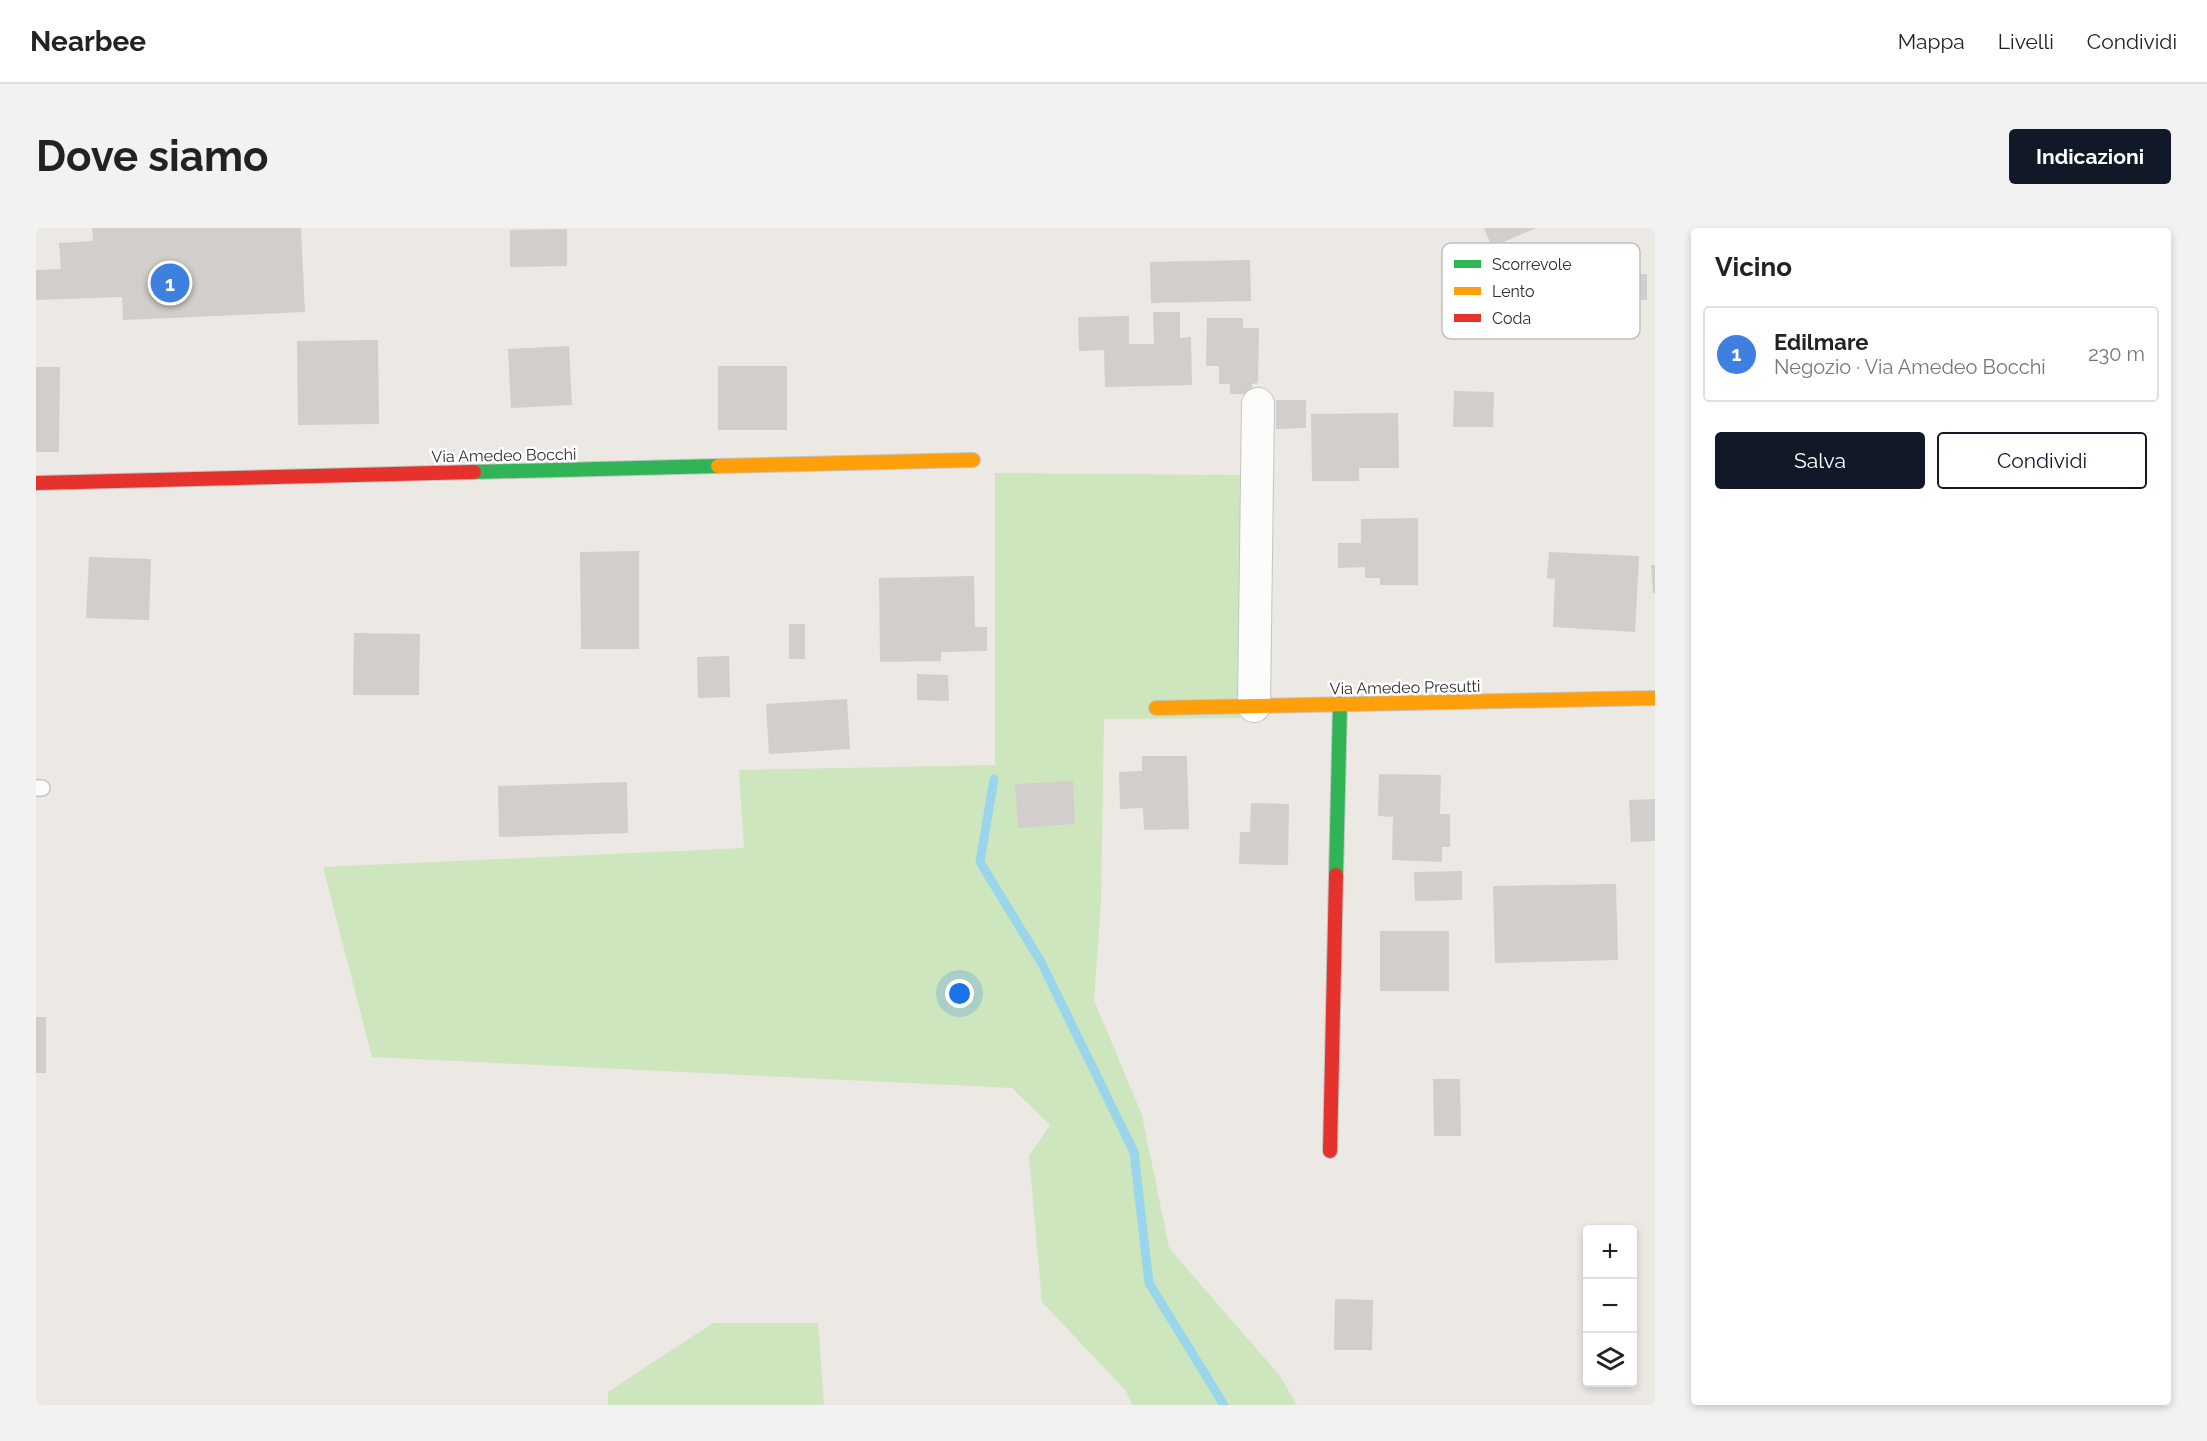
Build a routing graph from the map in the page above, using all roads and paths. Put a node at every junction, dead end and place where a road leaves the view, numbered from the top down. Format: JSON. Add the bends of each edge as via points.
{"nodes":[{"id":1,"x":1258,"y":404,"type":"dead end"},
{"id":2,"x":973,"y":460,"type":"dead end"},
{"id":3,"x":36,"y":483,"type":"edge"},
{"id":4,"x":1655,"y":698,"type":"edge"},
{"id":5,"x":1340,"y":704,"type":"junction"},
{"id":6,"x":1254,"y":706,"type":"junction"},
{"id":7,"x":1156,"y":708,"type":"dead end"},
{"id":8,"x":1330,"y":1151,"type":"dead end"}],
"edges":[{"from":1,"to":6,"type":"street"},
{"from":2,"to":3,"type":"street","name":"Via Amedeo Bocchi"},
{"from":4,"to":5,"type":"street","name":"Via Amedeo Presutti"},
{"from":5,"to":6,"type":"street","name":"Via Amedeo Presutti"},
{"from":5,"to":8,"type":"street"},
{"from":6,"to":7,"type":"street","name":"Via Amedeo Presutti"}]}
